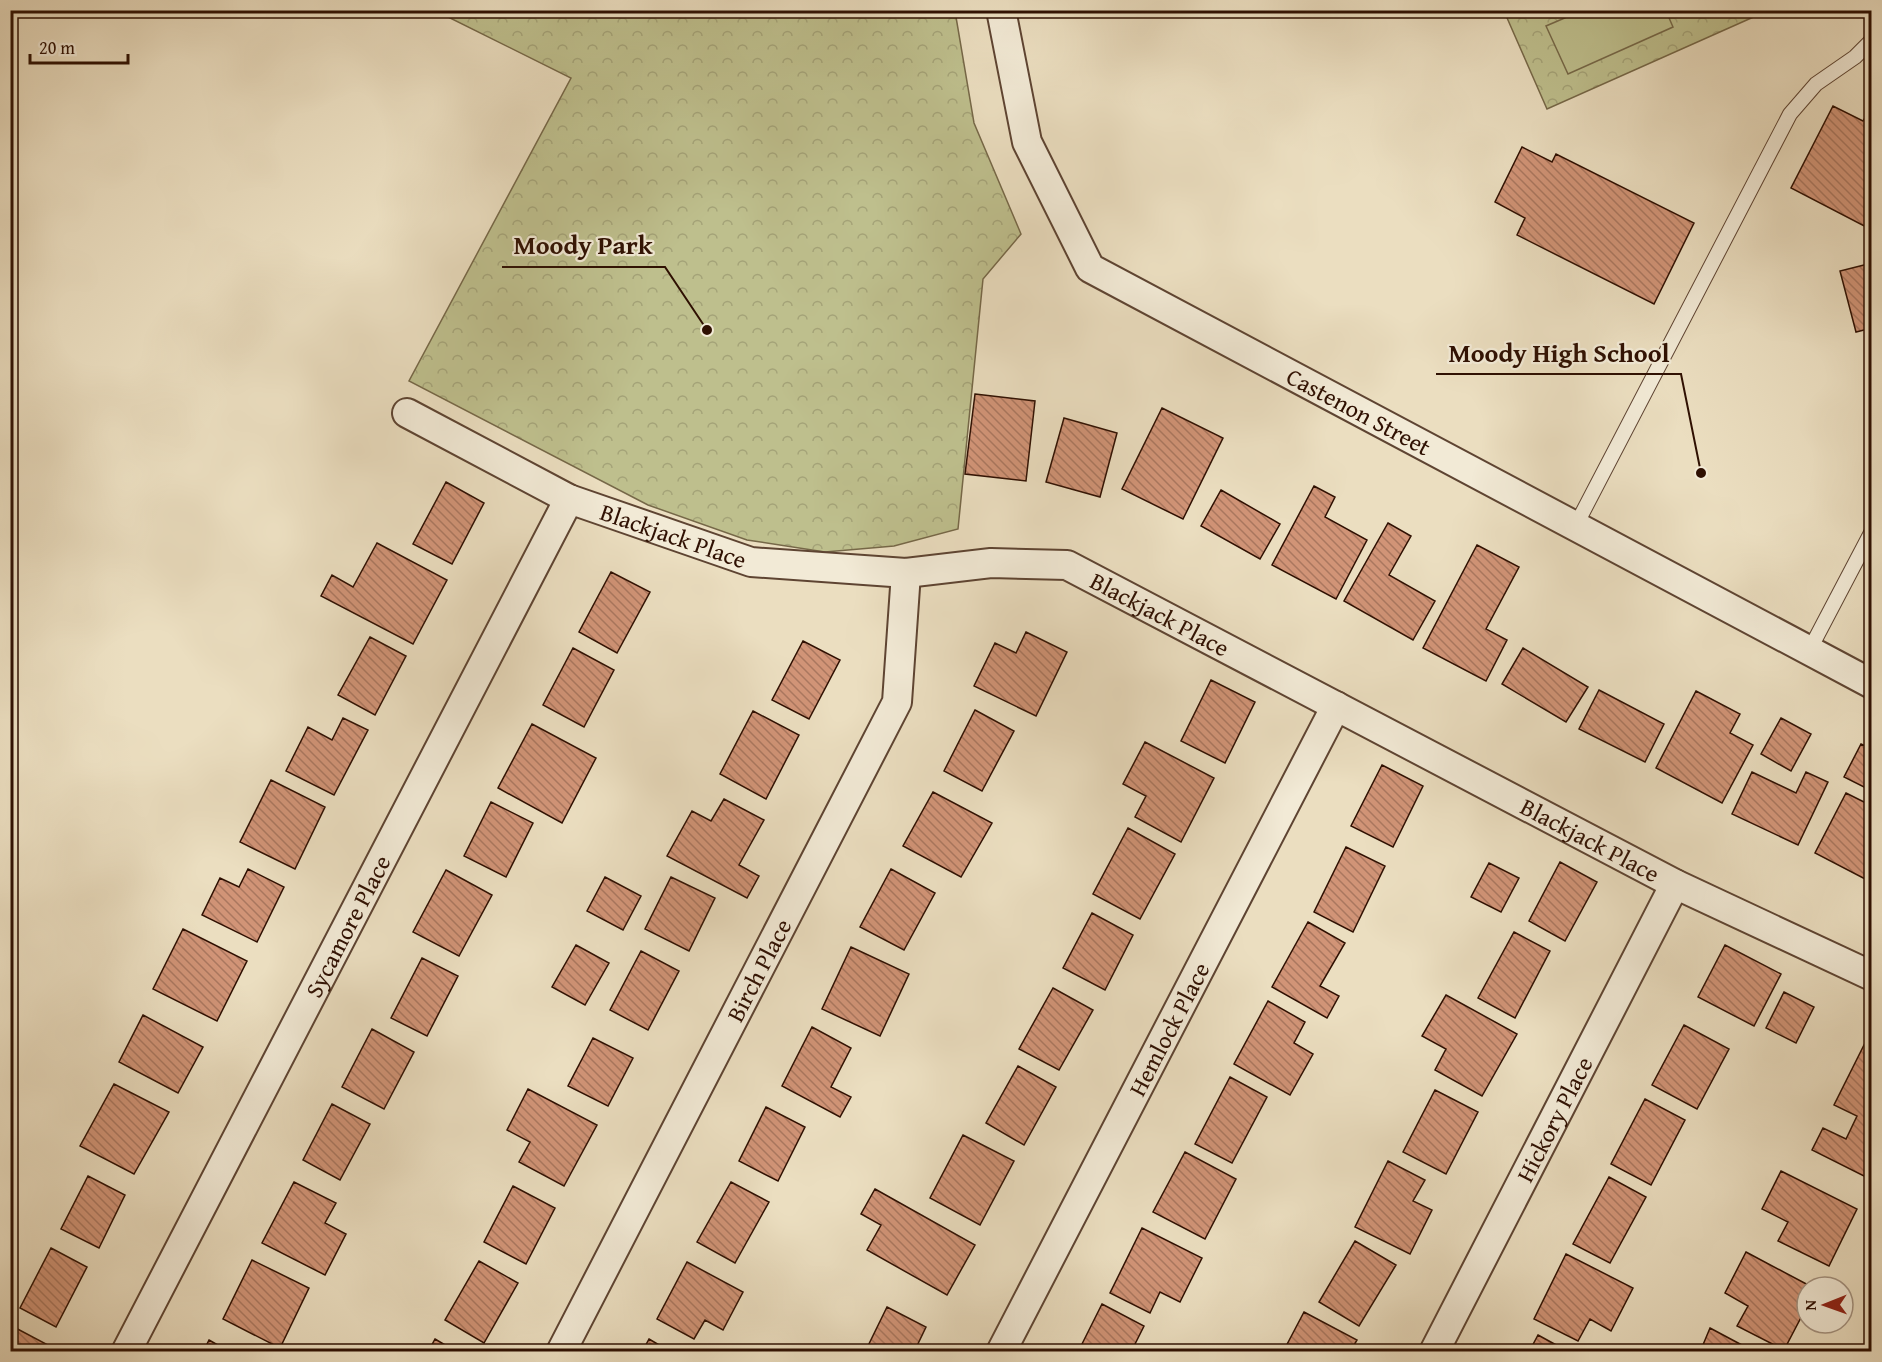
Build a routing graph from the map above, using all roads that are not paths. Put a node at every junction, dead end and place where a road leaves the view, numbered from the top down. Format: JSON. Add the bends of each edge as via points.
{"nodes":[{"id":1,"x":1001,"y":10,"type":"edge"},
{"id":2,"x":1872,"y":40,"type":"edge"},
{"id":3,"x":406,"y":413,"type":"dead end"},
{"id":4,"x":568,"y":499,"type":"junction"},
{"id":5,"x":1575,"y":526,"type":"junction"},
{"id":6,"x":1872,"y":531,"type":"edge"},
{"id":7,"x":906,"y":573,"type":"junction"},
{"id":8,"x":1809,"y":651,"type":"junction"},
{"id":9,"x":1872,"y":684,"type":"edge"},
{"id":10,"x":1336,"y":706,"type":"junction"},
{"id":11,"x":1674,"y":884,"type":"junction"},
{"id":12,"x":1872,"y":976,"type":"edge"},
{"id":13,"x":126,"y":1352,"type":"edge"},
{"id":14,"x":561,"y":1352,"type":"edge"},
{"id":15,"x":1001,"y":1352,"type":"edge"},
{"id":16,"x":1434,"y":1352,"type":"edge"}],
"edges":[{"from":1,"to":5,"type":"street","name":"Castenon Street","via":[[1027,142],[1090,268]]},
{"from":2,"to":5,"type":"lane","via":[[1816,84],[1790,114]]},
{"from":3,"to":4,"type":"street","name":"Blackjack Place"},
{"from":4,"to":7,"type":"street","name":"Blackjack Place","via":[[750,562]]},
{"from":4,"to":13,"type":"street","name":"Sycamore Place"},
{"from":5,"to":8,"type":"street","name":"Castenon Street"},
{"from":6,"to":8,"type":"lane"},
{"from":7,"to":10,"type":"street","name":"Blackjack Place","via":[[991,563],[1067,566]]},
{"from":7,"to":14,"type":"street","name":"Birch Place","via":[[897,702]]},
{"from":8,"to":9,"type":"street","name":"Castenon Street"},
{"from":10,"to":11,"type":"street","name":"Blackjack Place"},
{"from":10,"to":15,"type":"street","name":"Hemlock Place"},
{"from":11,"to":12,"type":"street","name":"Blackjack Place"},
{"from":11,"to":16,"type":"street","name":"Hickory Place"}]}
